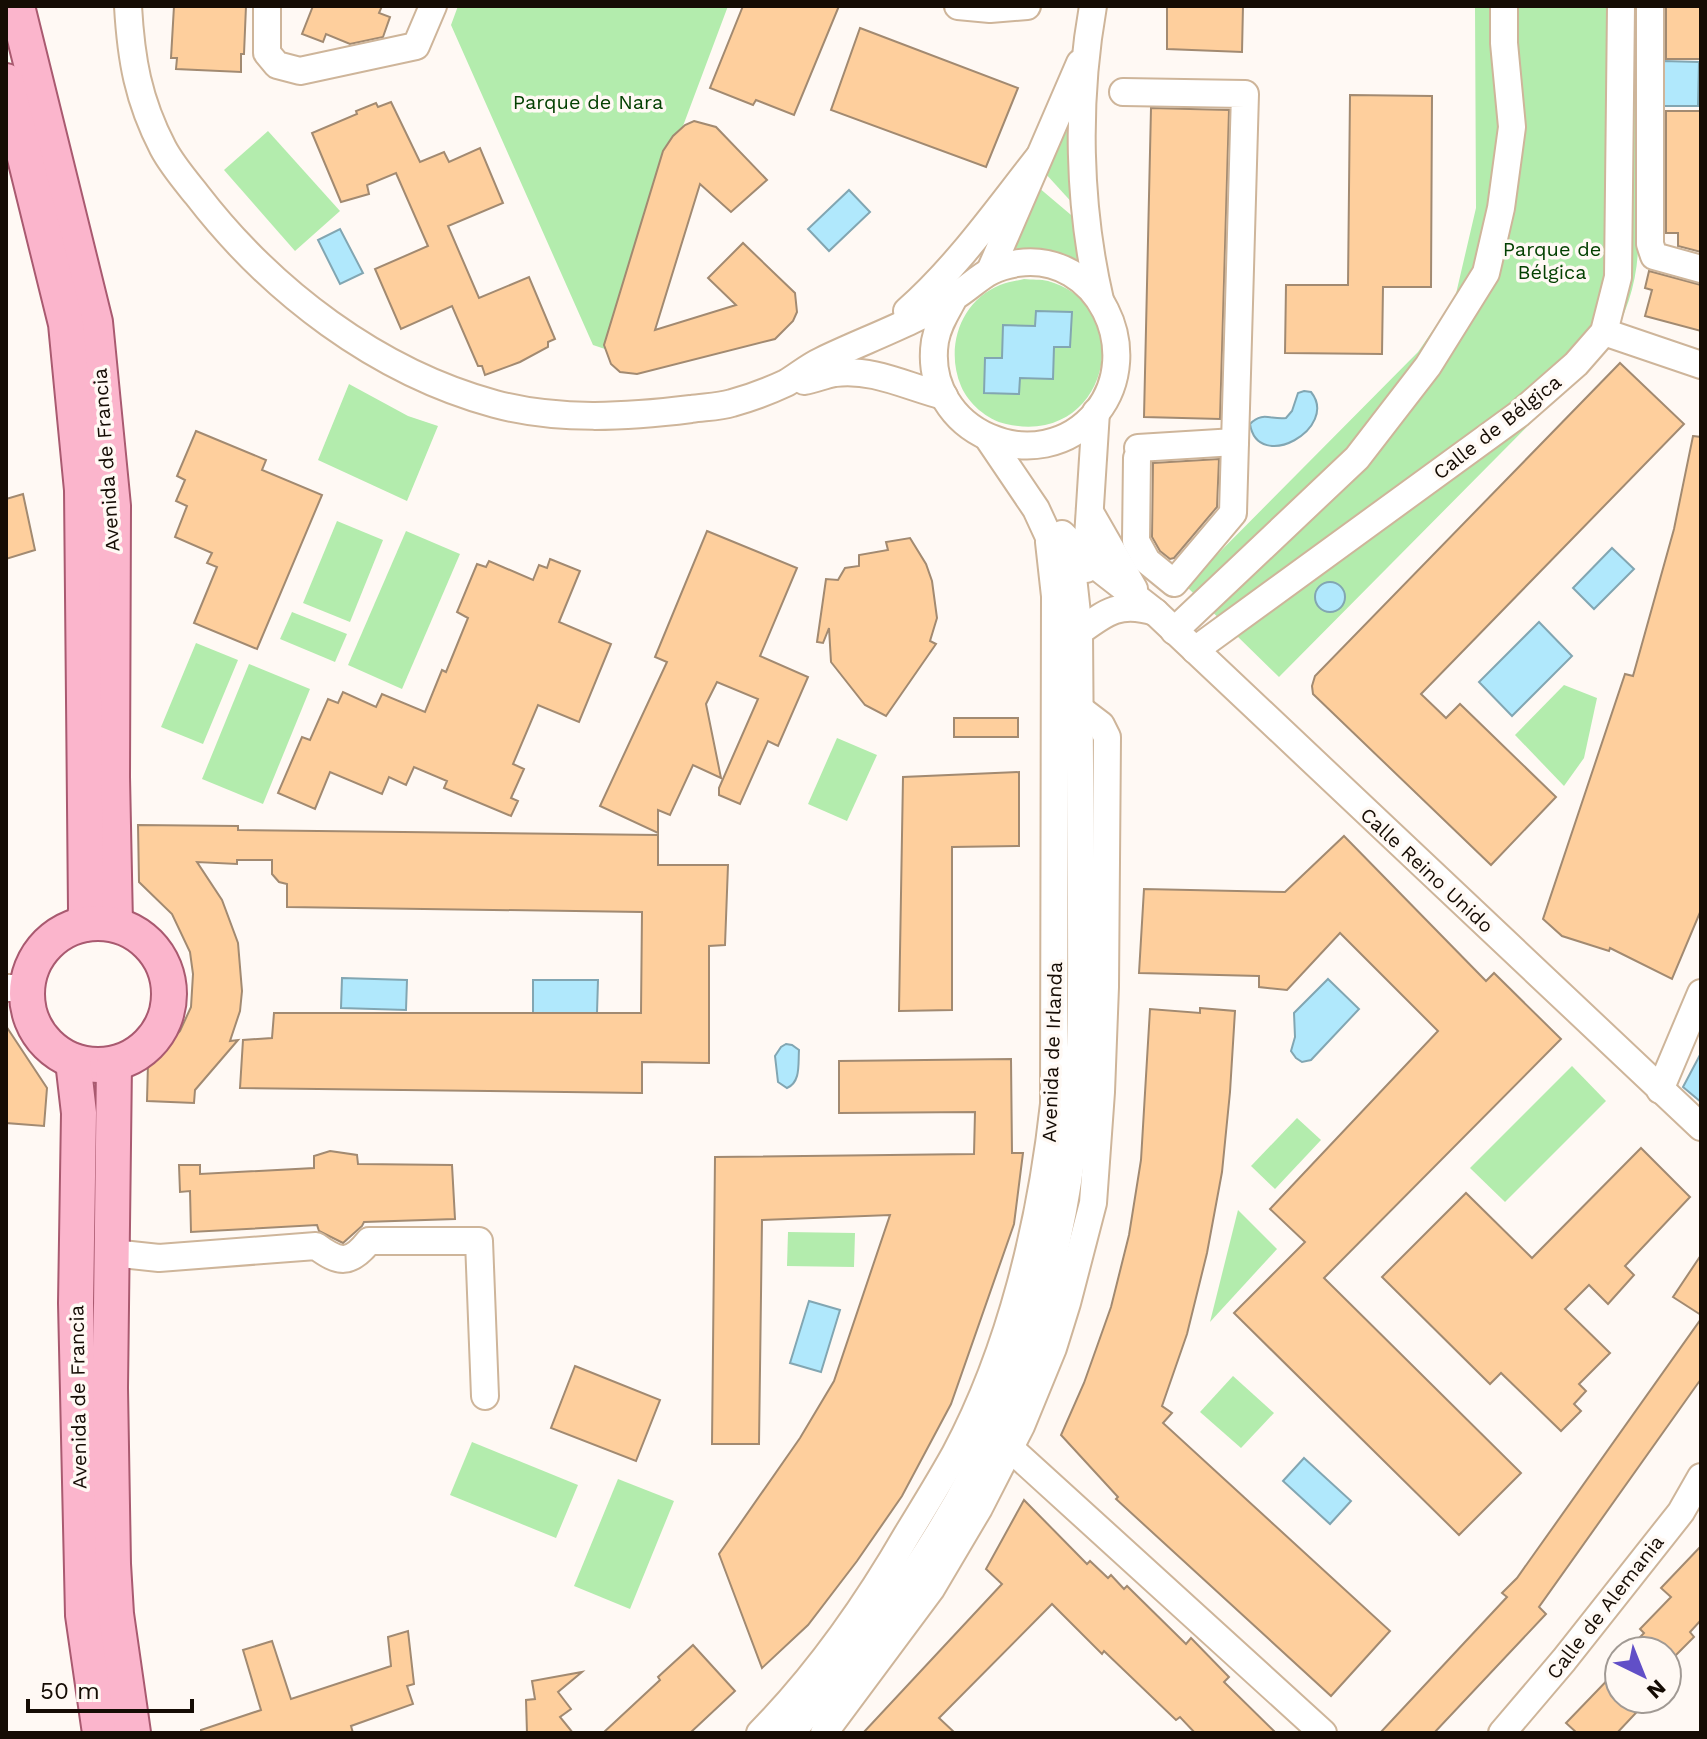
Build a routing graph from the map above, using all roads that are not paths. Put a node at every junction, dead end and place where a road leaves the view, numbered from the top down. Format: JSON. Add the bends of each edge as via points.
{"nodes":[{"id":1,"x":17,"y":6,"type":"edge"},
{"id":2,"x":267,"y":6,"type":"edge"},
{"id":3,"x":433,"y":6,"type":"edge"},
{"id":4,"x":958,"y":6,"type":"edge"},
{"id":5,"x":1027,"y":6,"type":"edge"},
{"id":6,"x":1093,"y":6,"type":"edge"},
{"id":7,"x":1504,"y":6,"type":"edge"},
{"id":8,"x":1621,"y":6,"type":"edge"},
{"id":9,"x":1650,"y":6,"type":"edge"},
{"id":10,"x":127,"y":8,"type":"edge"},
{"id":11,"x":1083,"y":56,"type":"junction"},
{"id":12,"x":6,"y":81,"type":"edge"},
{"id":13,"x":1123,"y":92,"type":"dead end"},
{"id":14,"x":1038,"y":158,"type":"junction"},
{"id":15,"x":1701,"y":269,"type":"edge"},
{"id":16,"x":990,"y":271,"type":"junction"},
{"id":17,"x":955,"y":296,"type":"junction"},
{"id":18,"x":1100,"y":300,"type":"junction"},
{"id":19,"x":1604,"y":332,"type":"junction"},
{"id":20,"x":873,"y":338,"type":"junction"},
{"id":21,"x":1701,"y":365,"type":"edge"},
{"id":22,"x":785,"y":383,"type":"junction"},
{"id":23,"x":944,"y":396,"type":"junction"},
{"id":24,"x":1096,"y":412,"type":"junction"},
{"id":25,"x":988,"y":438,"type":"junction"},
{"id":26,"x":1235,"y":442,"type":"junction"},
{"id":27,"x":1036,"y":509,"type":"junction"},
{"id":28,"x":1091,"y":514,"type":"junction"},
{"id":29,"x":1048,"y":535,"type":"junction"},
{"id":30,"x":1087,"y":559,"type":"junction"},
{"id":31,"x":1147,"y":606,"type":"junction"},
{"id":32,"x":1174,"y":631,"type":"junction"},
{"id":33,"x":1079,"y":632,"type":"junction"},
{"id":34,"x":1195,"y":650,"type":"junction"},
{"id":35,"x":100,"y":924,"type":"junction"},
{"id":36,"x":1093,"y":986,"type":"junction"},
{"id":37,"x":16,"y":988,"type":"edge"},
{"id":38,"x":1698,"y":1006,"type":"edge"},
{"id":39,"x":73,"y":1061,"type":"junction"},
{"id":40,"x":114,"y":1064,"type":"junction"},
{"id":41,"x":1660,"y":1090,"type":"junction"},
{"id":42,"x":1701,"y":1127,"type":"edge"},
{"id":43,"x":112,"y":1253,"type":"junction"},
{"id":44,"x":485,"y":1396,"type":"dead end"},
{"id":45,"x":1011,"y":1449,"type":"junction"},
{"id":46,"x":1701,"y":1477,"type":"edge"},
{"id":47,"x":100,"y":1733,"type":"edge"},
{"id":48,"x":133,"y":1733,"type":"edge"},
{"id":49,"x":760,"y":1733,"type":"edge"},
{"id":50,"x":791,"y":1733,"type":"edge"},
{"id":51,"x":824,"y":1733,"type":"edge"},
{"id":52,"x":1323,"y":1733,"type":"edge"},
{"id":53,"x":1502,"y":1733,"type":"edge"}],
"edges":[{"from":1,"to":35,"type":"main road","name":"Avenida de Francia","via":[[95,322],[113,506],[112,777]]},
{"from":2,"to":3,"type":"street","via":[[267,53],[277,65],[300,71],[416,46]]},
{"from":4,"to":5,"type":"street"},
{"from":6,"to":11,"type":"street"},
{"from":7,"to":32,"type":"street","via":[[1512,127],[1486,273],[1428,366],[1357,458]]},
{"from":8,"to":19,"type":"street","name":"Calle de Bélgica","via":[[1618,277]]},
{"from":9,"to":15,"type":"street","via":[[1650,244],[1654,256]]},
{"from":10,"to":22,"type":"street","via":[[134,71],[165,152],[228,234],[315,314],[349,337],[428,381],[530,412],[598,416],[677,411],[728,404]]},
{"from":11,"to":14,"type":"street"},
{"from":11,"to":18,"type":"street","via":[[1086,216]]},
{"from":12,"to":35,"type":"main road","name":"Avenida de Francia","via":[[66,324],[84,505],[86,910]]},
{"from":13,"to":26,"type":"street","via":[[1245,94]]},
{"from":14,"to":16,"type":"street"},
{"from":14,"to":20,"type":"street","via":[[935,284]]},
{"from":16,"to":17,"type":"street"},
{"from":16,"to":18,"type":"street","via":[[1019,263],[1049,266],[1083,283]]},
{"from":17,"to":20,"type":"street"},
{"from":17,"to":23,"type":"street","via":[[935,342]]},
{"from":18,"to":24,"type":"street","via":[[1116,339],[1117,358],[1113,383]]},
{"from":19,"to":21,"type":"street"},
{"from":19,"to":34,"type":"street","name":"Calle de Bélgica","via":[[1519,414]]},
{"from":20,"to":22,"type":"street"},
{"from":22,"to":23,"type":"street","via":[[836,373],[883,375]]},
{"from":23,"to":25,"type":"street","via":[[971,428]]},
{"from":24,"to":25,"type":"street","via":[[1058,440],[1026,446]]},
{"from":24,"to":28,"type":"street","name":"Avenida de Irlanda"},
{"from":25,"to":27,"type":"street","name":"Avenida de Irlanda"},
{"from":26,"to":26,"type":"street","via":[[1233,513],[1174,583],[1147,561],[1128,531],[1138,453]]},
{"from":27,"to":29,"type":"street","name":"Avenida de Irlanda"},
{"from":27,"to":30,"type":"street","name":"Calle Reino Unido"},
{"from":28,"to":30,"type":"street","name":"Avenida de Irlanda"},
{"from":28,"to":31,"type":"street","name":"Calle Reino Unido"},
{"from":29,"to":33,"type":"street","name":"Avenida de Irlanda","via":[[1069,562]]},
{"from":29,"to":49,"type":"street","name":"Avenida de Irlanda","via":[[1055,596],[1054,1104],[1029,1252],[995,1363],[956,1452],[858,1613]]},
{"from":30,"to":31,"type":"street","name":"Calle Reino Unido"},
{"from":30,"to":33,"type":"street","name":"Avenida de Irlanda"},
{"from":31,"to":32,"type":"street","name":"Calle Reino Unido"},
{"from":31,"to":33,"type":"street","via":[[1122,607]]},
{"from":32,"to":34,"type":"street","name":"Calle Reino Unido"},
{"from":33,"to":36,"type":"street","name":"Avenida de Irlanda"},
{"from":34,"to":41,"type":"street","name":"Calle Reino Unido"},
{"from":35,"to":37,"type":"main road","via":[[66,929],[51,940]]},
{"from":35,"to":40,"type":"main road","via":[[137,934],[155,950],[166,971],[169,994],[154,1039]]},
{"from":36,"to":45,"type":"street","name":"Avenida de Irlanda","via":[[1101,1092],[1093,1203],[1053,1348]]},
{"from":36,"to":50,"type":"street","name":"Avenida de Irlanda","via":[[1072,1154],[1054,1247],[1035,1323],[1005,1406],[928,1549],[870,1635]]},
{"from":37,"to":39,"type":"main road","via":[[43,1040]]},
{"from":38,"to":41,"type":"street"},
{"from":39,"to":40,"type":"main road"},
{"from":39,"to":47,"type":"main road","name":"Avenida de Francia","via":[[79,1113],[76,1303],[83,1615]]},
{"from":40,"to":43,"type":"main road","name":"Avenida de Francia"},
{"from":41,"to":42,"type":"street","name":"Calle Reino Unido"},
{"from":43,"to":44,"type":"street","via":[[159,1258],[316,1246],[342,1260],[369,1241],[479,1241]]},
{"from":43,"to":48,"type":"main road","name":"Avenida de Francia","via":[[113,1564]]},
{"from":45,"to":51,"type":"street","name":"Avenida de Irlanda","via":[[931,1589]]},
{"from":45,"to":52,"type":"street"},
{"from":46,"to":53,"type":"street","name":"Calle de Alemania","via":[[1681,1512]]}]}
